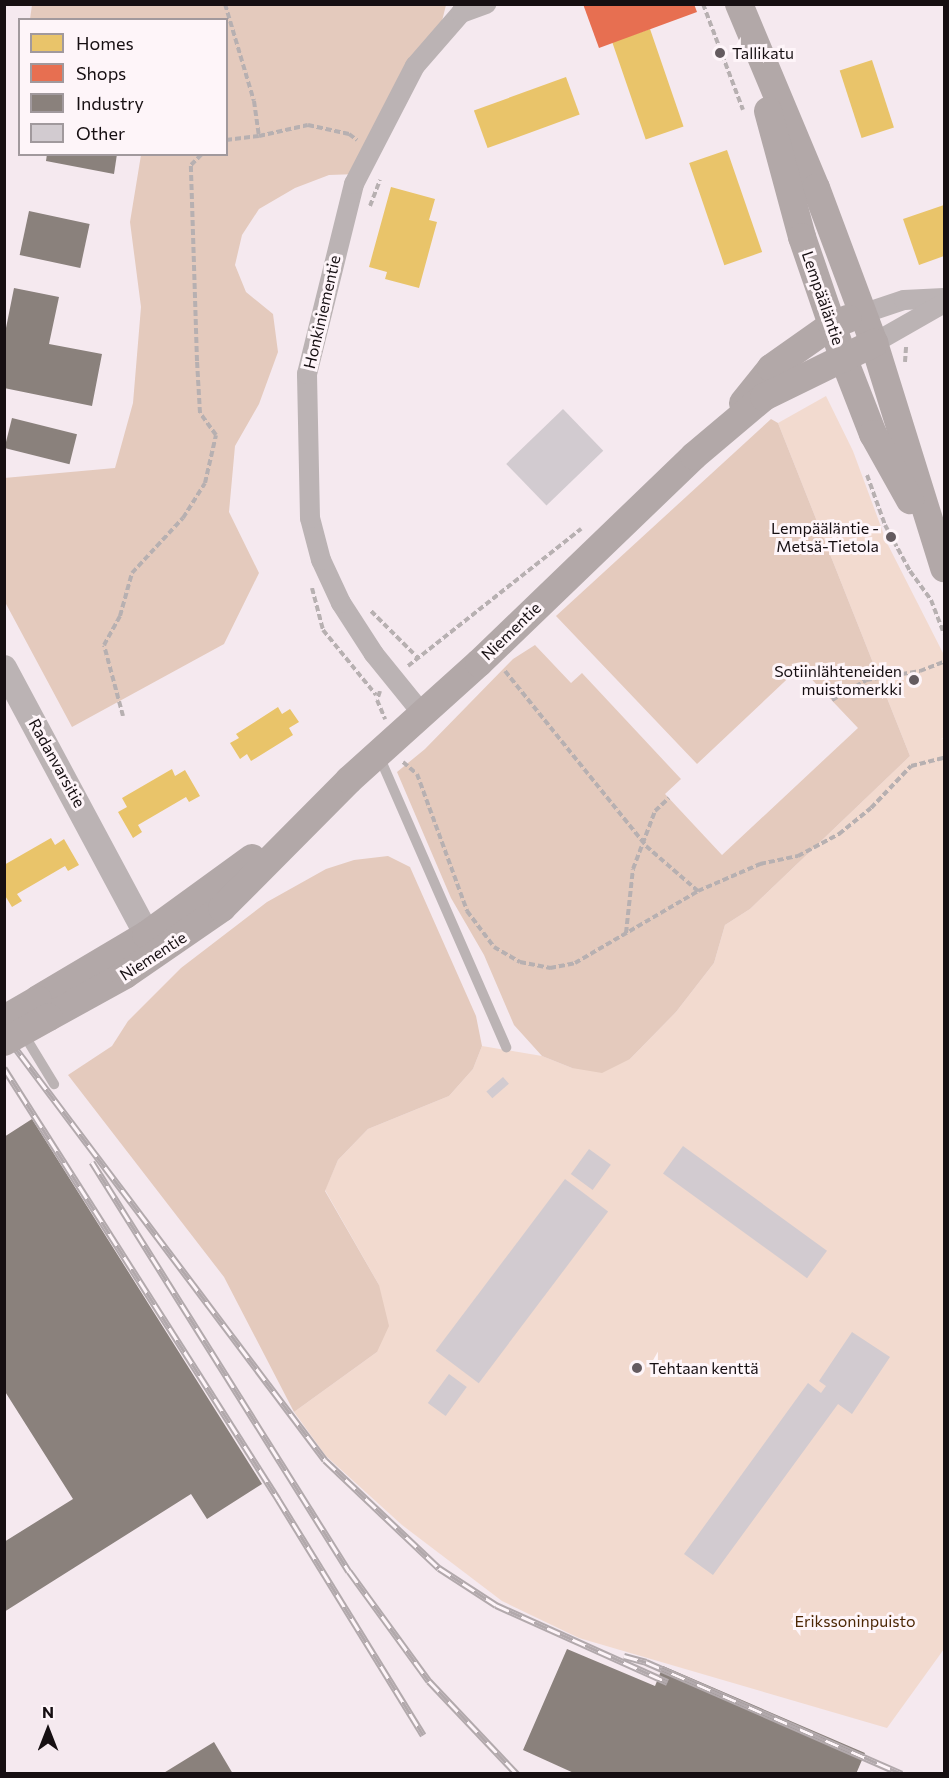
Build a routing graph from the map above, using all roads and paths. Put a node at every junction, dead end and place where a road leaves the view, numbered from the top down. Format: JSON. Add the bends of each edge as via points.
{"nodes":[{"id":1,"x":225,"y":4,"type":"edge"},
{"id":2,"x":486,"y":4,"type":"edge"},
{"id":3,"x":739,"y":4,"type":"edge"},
{"id":4,"x":459,"y":9,"type":"edge"},
{"id":5,"x":752,"y":38,"type":"junction"},
{"id":6,"x":259,"y":136,"type":"junction"},
{"id":7,"x":228,"y":140,"type":"edge"},
{"id":8,"x":372,"y":151,"type":"junction"},
{"id":9,"x":200,"y":156,"type":"edge"},
{"id":10,"x":383,"y":170,"type":"dead end"},
{"id":11,"x":368,"y":213,"type":"dead end"},
{"id":12,"x":945,"y":298,"type":"edge"},
{"id":13,"x":945,"y":303,"type":"edge"},
{"id":14,"x":862,"y":314,"type":"junction"},
{"id":15,"x":832,"y":325,"type":"junction"},
{"id":16,"x":874,"y":343,"type":"junction"},
{"id":17,"x":843,"y":357,"type":"junction"},
{"id":18,"x":712,"y":441,"type":"junction"},
{"id":19,"x":589,"y":523,"type":"dead end"},
{"id":20,"x":934,"y":542,"type":"junction"},
{"id":21,"x":945,"y":568,"type":"edge"},
{"id":22,"x":945,"y":662,"type":"edge"},
{"id":23,"x":498,"y":663,"type":"dead end"},
{"id":24,"x":4,"y":668,"type":"edge"},
{"id":25,"x":393,"y":677,"type":"junction"},
{"id":26,"x":832,"y":700,"type":"dead end"},
{"id":27,"x":422,"y":712,"type":"junction"},
{"id":28,"x":123,"y":716,"type":"dead end"},
{"id":29,"x":388,"y":757,"type":"junction"},
{"id":30,"x":945,"y":758,"type":"edge"},
{"id":31,"x":669,"y":798,"type":"dead end"},
{"id":32,"x":642,"y":841,"type":"junction"},
{"id":33,"x":698,"y":891,"type":"junction"},
{"id":34,"x":626,"y":933,"type":"junction"},
{"id":35,"x":161,"y":939,"type":"junction"},
{"id":36,"x":4,"y":1002,"type":"edge"},
{"id":37,"x":44,"y":1008,"type":"junction"},
{"id":38,"x":4,"y":1019,"type":"edge"},
{"id":39,"x":4,"y":1042,"type":"edge"},
{"id":40,"x":506,"y":1047,"type":"dead end"},
{"id":41,"x":54,"y":1084,"type":"dead end"}],
"edges":[{"from":1,"to":6,"type":"path","via":[[254,101]]},
{"from":2,"to":4,"type":"street","name":"Honkiniementie"},
{"from":3,"to":5,"type":"main road","name":"Lempääläntie"},
{"from":4,"to":8,"type":"street","name":"Honkiniementie","via":[[415,66]]},
{"from":5,"to":14,"type":"main road","name":"Lempääläntie","via":[[816,188]]},
{"from":5,"to":15,"type":"main road","name":"Lempääläntie","via":[[778,153]]},
{"from":6,"to":7,"type":"path"},
{"from":6,"to":8,"type":"path","via":[[308,125],[349,134]]},
{"from":8,"to":25,"type":"street","name":"Honkiniementie","via":[[354,184],[307,374],[307,457],[310,518],[321,560],[341,603]]},
{"from":9,"to":28,"type":"path","via":[[191,165],[196,361],[200,413],[216,435],[205,483],[183,518],[132,573],[120,616],[104,645]]},
{"from":10,"to":11,"type":"path"},
{"from":12,"to":14,"type":"street","via":[[904,300]]},
{"from":13,"to":16,"type":"street"},
{"from":14,"to":15,"type":"main road","name":"Niementie"},
{"from":14,"to":16,"type":"main road","name":"Lempääläntie"},
{"from":15,"to":17,"type":"main road","name":"Lempääläntie"},
{"from":15,"to":18,"type":"main road","name":"Niementie","via":[[771,368]]},
{"from":16,"to":17,"type":"main road","name":"Niementie"},
{"from":16,"to":20,"type":"main road","name":"Lempääläntie"},
{"from":17,"to":18,"type":"main road","name":"Niementie","via":[[764,398]]},
{"from":17,"to":20,"type":"main road","name":"Lempääläntie","via":[[873,434]]},
{"from":18,"to":27,"type":"main road","name":"Niementie","via":[[479,663]]},
{"from":19,"to":25,"type":"path"},
{"from":20,"to":21,"type":"main road","name":"Lempääläntie"},
{"from":22,"to":26,"type":"path","via":[[920,671],[866,680]]},
{"from":23,"to":32,"type":"path"},
{"from":24,"to":35,"type":"street","name":"Radanvarsitie","via":[[109,858]]},
{"from":25,"to":27,"type":"street","name":"Honkiniementie"},
{"from":27,"to":29,"type":"main road","name":"Niementie"},
{"from":29,"to":34,"type":"path","via":[[412,767],[417,774],[466,910],[494,947],[520,962],[550,968],[575,963]]},
{"from":29,"to":35,"type":"main road","name":"Niementie"},
{"from":29,"to":40,"type":"lane"},
{"from":30,"to":33,"type":"path","via":[[911,766],[871,808],[839,834],[798,856],[760,864]]},
{"from":31,"to":32,"type":"path","via":[[655,811]]},
{"from":32,"to":33,"type":"path"},
{"from":32,"to":34,"type":"path","via":[[633,868]]},
{"from":33,"to":34,"type":"path"},
{"from":35,"to":37,"type":"main road","name":"Niementie"},
{"from":36,"to":41,"type":"lane"},
{"from":37,"to":38,"type":"main road","name":"Niementie","bridge":true},
{"from":37,"to":39,"type":"main road","name":"Niementie","bridge":true}]}
